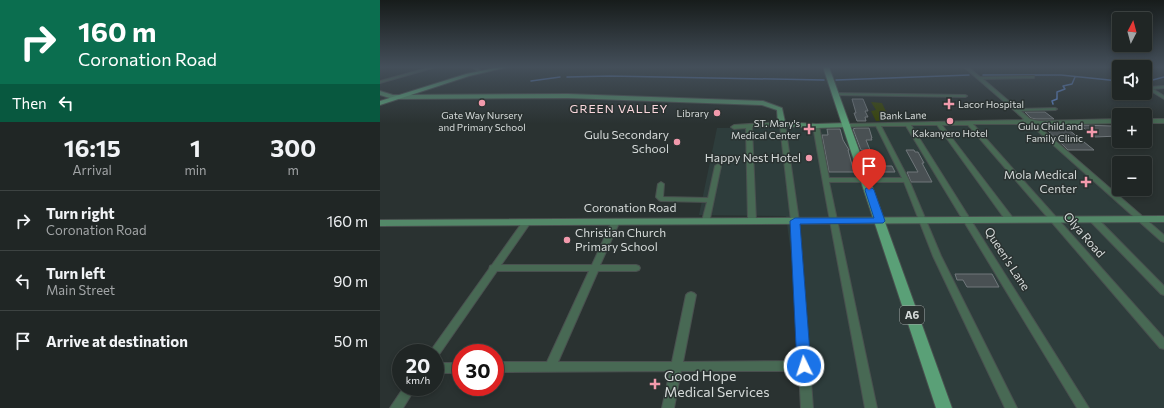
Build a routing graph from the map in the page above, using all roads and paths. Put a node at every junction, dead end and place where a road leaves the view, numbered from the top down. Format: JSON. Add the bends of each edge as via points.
{"nodes":[{"id":1,"x":433,"y":86,"type":"edge"},
{"id":2,"x":833,"y":86,"type":"edge"},
{"id":3,"x":989,"y":86,"type":"edge"},
{"id":4,"x":1164,"y":87,"type":"edge"},
{"id":5,"x":380,"y":93,"type":"edge"},
{"id":6,"x":836,"y":94,"type":"junction"},
{"id":7,"x":965,"y":96,"type":"dead end"},
{"id":8,"x":396,"y":97,"type":"junction"},
{"id":9,"x":1164,"y":98,"type":"edge"},
{"id":10,"x":380,"y":103,"type":"edge"},
{"id":11,"x":1055,"y":109,"type":"dead end"},
{"id":12,"x":1017,"y":110,"type":"junction"},
{"id":13,"x":1026,"y":121,"type":"junction"},
{"id":14,"x":1112,"y":121,"type":"edge"},
{"id":15,"x":1152,"y":121,"type":"edge"},
{"id":16,"x":1164,"y":121,"type":"edge"},
{"id":17,"x":782,"y":124,"type":"junction"},
{"id":18,"x":939,"y":124,"type":"junction"},
{"id":19,"x":970,"y":124,"type":"junction"},
{"id":20,"x":1035,"y":124,"type":"junction"},
{"id":21,"x":847,"y":125,"type":"junction"},
{"id":22,"x":878,"y":125,"type":"junction"},
{"id":23,"x":908,"y":125,"type":"junction"},
{"id":24,"x":816,"y":126,"type":"junction"},
{"id":25,"x":734,"y":127,"type":"dead end"},
{"id":26,"x":749,"y":127,"type":"junction"},
{"id":27,"x":718,"y":166,"type":"dead end"},
{"id":28,"x":826,"y":180,"type":"junction"},
{"id":29,"x":866,"y":180,"type":"junction"},
{"id":30,"x":906,"y":180,"type":"junction"},
{"id":31,"x":661,"y":184,"type":"dead end"},
{"id":32,"x":710,"y":200,"type":"junction"},
{"id":33,"x":1055,"y":219,"type":"junction"},
{"id":34,"x":1093,"y":219,"type":"junction"},
{"id":35,"x":1142,"y":219,"type":"junction"},
{"id":36,"x":1164,"y":219,"type":"edge"},
{"id":37,"x":966,"y":220,"type":"junction"},
{"id":38,"x":1010,"y":220,"type":"junction"},
{"id":39,"x":616,"y":221,"type":"junction"},
{"id":40,"x":706,"y":221,"type":"junction"},
{"id":41,"x":795,"y":221,"type":"junction"},
{"id":42,"x":833,"y":221,"type":"junction"},
{"id":43,"x":880,"y":221,"type":"junction"},
{"id":44,"x":923,"y":221,"type":"junction"},
{"id":45,"x":526,"y":222,"type":"junction"},
{"id":46,"x":752,"y":222,"type":"junction"},
{"id":47,"x":380,"y":223,"type":"edge"},
{"id":48,"x":1164,"y":239,"type":"edge"},
{"id":49,"x":493,"y":268,"type":"junction"},
{"id":50,"x":594,"y":268,"type":"junction"},
{"id":51,"x":636,"y":268,"type":"dead end"},
{"id":52,"x":1164,"y":292,"type":"edge"},
{"id":53,"x":691,"y":295,"type":"dead end"},
{"id":54,"x":440,"y":344,"type":"edge"},
{"id":55,"x":1164,"y":345,"type":"edge"},
{"id":56,"x":551,"y":366,"type":"junction"},
{"id":57,"x":675,"y":366,"type":"junction"},
{"id":58,"x":804,"y":366,"type":"junction"},
{"id":59,"x":504,"y":367,"type":"edge"},
{"id":60,"x":404,"y":396,"type":"edge"},
{"id":61,"x":396,"y":408,"type":"edge"},
{"id":62,"x":668,"y":408,"type":"edge"},
{"id":63,"x":807,"y":408,"type":"edge"},
{"id":64,"x":871,"y":408,"type":"edge"},
{"id":65,"x":944,"y":408,"type":"edge"},
{"id":66,"x":1011,"y":408,"type":"edge"},
{"id":67,"x":1083,"y":408,"type":"edge"}],
"edges":[{"from":1,"to":8,"type":"main road"},
{"from":2,"to":6,"type":"main road","number":"A6"},
{"from":3,"to":12,"type":"street"},
{"from":4,"to":9,"type":"street","via":[[1148,88]]},
{"from":5,"to":8,"type":"street"},
{"from":6,"to":7,"type":"street"},
{"from":6,"to":21,"type":"main road","number":"A6"},
{"from":8,"to":10,"type":"main road"},
{"from":8,"to":17,"type":"street","via":[[596,98],[750,104],[778,108]]},
{"from":11,"to":12,"type":"street"},
{"from":12,"to":13,"type":"street"},
{"from":13,"to":19,"type":"street","name":"Bank Lane"},
{"from":13,"to":20,"type":"street"},
{"from":14,"to":20,"type":"street"},
{"from":15,"to":16,"type":"street"},
{"from":17,"to":24,"type":"street","name":"Bank Lane"},
{"from":17,"to":26,"type":"street"},
{"from":17,"to":41,"type":"street"},
{"from":18,"to":19,"type":"street","name":"Bank Lane"},
{"from":18,"to":23,"type":"street","name":"Bank Lane"},
{"from":18,"to":38,"type":"street"},
{"from":19,"to":33,"type":"street","name":"Olya Road"},
{"from":20,"to":35,"type":"street"},
{"from":21,"to":22,"type":"street","name":"Bank Lane"},
{"from":21,"to":24,"type":"street","name":"Bank Lane"},
{"from":21,"to":29,"type":"main road","number":"A6"},
{"from":22,"to":23,"type":"street","name":"Bank Lane"},
{"from":22,"to":30,"type":"street"},
{"from":23,"to":37,"type":"street","name":"Queen's Lane"},
{"from":24,"to":28,"type":"street"},
{"from":25,"to":26,"type":"street"},
{"from":26,"to":46,"type":"street"},
{"from":27,"to":32,"type":"street"},
{"from":28,"to":29,"type":"street"},
{"from":28,"to":42,"type":"street"},
{"from":29,"to":30,"type":"street"},
{"from":29,"to":43,"type":"main road","number":"A6"},
{"from":30,"to":44,"type":"street"},
{"from":31,"to":32,"type":"street","via":[[660,199]]},
{"from":32,"to":40,"type":"street"},
{"from":33,"to":34,"type":"street","name":"Coronation Road"},
{"from":33,"to":38,"type":"street","name":"Coronation Road"},
{"from":33,"to":55,"type":"street","name":"Olya Road"},
{"from":34,"to":35,"type":"street","name":"Coronation Road"},
{"from":34,"to":52,"type":"street"},
{"from":35,"to":36,"type":"street","name":"Coronation Road"},
{"from":35,"to":48,"type":"street"},
{"from":37,"to":38,"type":"street","name":"Coronation Road"},
{"from":37,"to":44,"type":"street","name":"Coronation Road"},
{"from":37,"to":67,"type":"street","name":"Queen's Lane"},
{"from":39,"to":40,"type":"street","name":"Coronation Road"},
{"from":39,"to":45,"type":"street","name":"Coronation Road"},
{"from":39,"to":50,"type":"street"},
{"from":40,"to":46,"type":"street","name":"Coronation Road"},
{"from":41,"to":42,"type":"street","name":"Coronation Road"},
{"from":41,"to":46,"type":"street","name":"Coronation Road"},
{"from":41,"to":58,"type":"street"},
{"from":42,"to":43,"type":"street","name":"Coronation Road"},
{"from":42,"to":64,"type":"street"},
{"from":43,"to":44,"type":"street","name":"Coronation Road"},
{"from":43,"to":65,"type":"main road","number":"A6"},
{"from":44,"to":66,"type":"street","via":[[937,256]]},
{"from":45,"to":47,"type":"street","name":"Coronation Road"},
{"from":45,"to":49,"type":"street"},
{"from":49,"to":50,"type":"street"},
{"from":49,"to":54,"type":"street"},
{"from":50,"to":51,"type":"street"},
{"from":50,"to":56,"type":"street"},
{"from":53,"to":57,"type":"street"},
{"from":56,"to":57,"type":"street"},
{"from":56,"to":59,"type":"street"},
{"from":57,"to":58,"type":"street"},
{"from":57,"to":62,"type":"street"},
{"from":58,"to":63,"type":"street"},
{"from":60,"to":61,"type":"street"}]}
